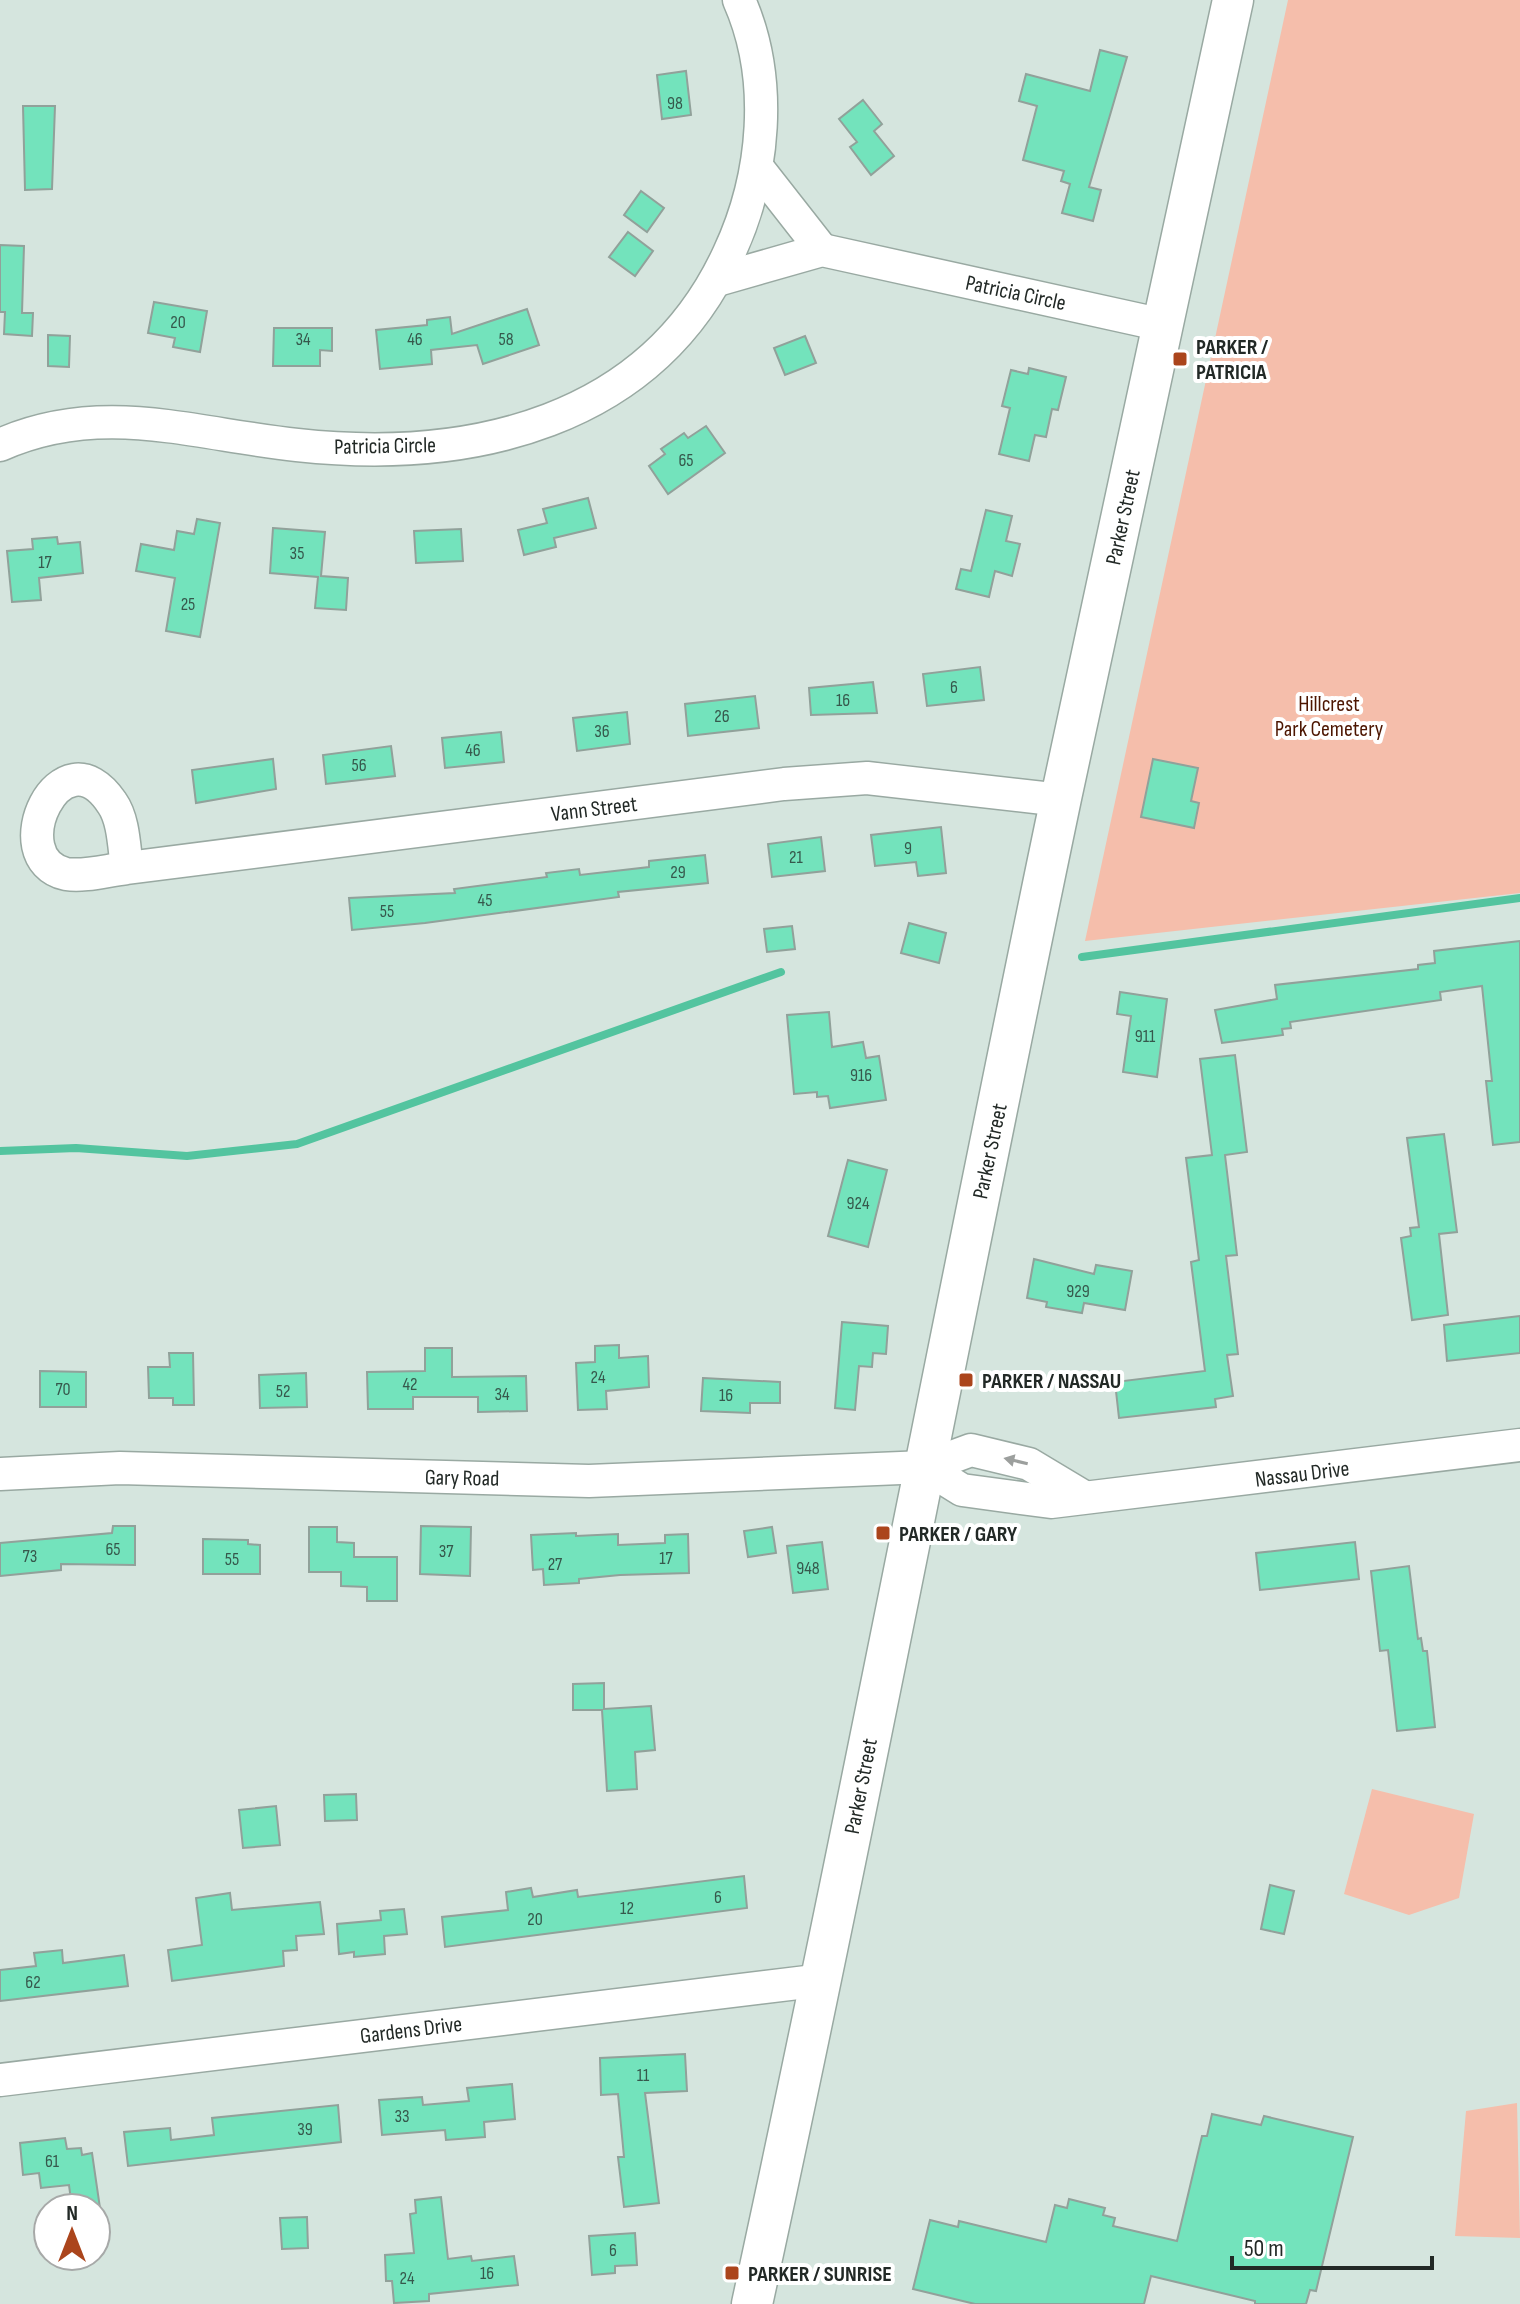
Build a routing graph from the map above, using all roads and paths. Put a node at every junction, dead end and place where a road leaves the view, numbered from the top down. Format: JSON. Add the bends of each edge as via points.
{"nodes":[{"id":1,"x":739,"y":0,"type":"edge"},
{"id":2,"x":1233,"y":0,"type":"edge"},
{"id":3,"x":757,"y":167,"type":"junction"},
{"id":4,"x":822,"y":250,"type":"junction"},
{"id":5,"x":717,"y":280,"type":"junction"},
{"id":6,"x":1163,"y":325,"type":"junction"},
{"id":7,"x":0,"y":445,"type":"edge"},
{"id":8,"x":1061,"y":800,"type":"junction"},
{"id":9,"x":127,"y":868,"type":"dead end"},
{"id":10,"x":1520,"y":1445,"type":"edge"},
{"id":11,"x":925,"y":1467,"type":"junction"},
{"id":12,"x":0,"y":1474,"type":"edge"},
{"id":13,"x":823,"y":1980,"type":"junction"},
{"id":14,"x":0,"y":2080,"type":"edge"},
{"id":15,"x":752,"y":2304,"type":"edge"}],
"edges":[{"from":1,"to":3,"type":"street","name":"Patricia Circle","via":[[755,55],[760,101]]},
{"from":2,"to":6,"type":"main road","name":"Parker Street"},
{"from":3,"to":4,"type":"street"},
{"from":3,"to":5,"type":"street","name":"Patricia Circle","via":[[741,229]]},
{"from":4,"to":5,"type":"street","name":"Patricia Circle"},
{"from":4,"to":6,"type":"street","name":"Patricia Circle"},
{"from":5,"to":7,"type":"street","name":"Patricia Circle","via":[[683,329],[632,377],[568,415],[498,436],[423,446],[315,446],[113,420],[59,426]]},
{"from":6,"to":8,"type":"main road","name":"Parker Street"},
{"from":8,"to":9,"type":"street","name":"Vann Street","via":[[963,786],[853,779],[784,784]]},
{"from":8,"to":11,"type":"main road","name":"Parker Street"},
{"from":10,"to":11,"type":"street","name":"Nassau Drive","via":[[1084,1497],[1029,1464],[971,1450]]},
{"from":11,"to":12,"type":"street","name":"Gary Road","via":[[589,1481],[120,1468]]},
{"from":11,"to":13,"type":"main road","name":"Parker Street"},
{"from":13,"to":14,"type":"street","name":"Gardens Drive"},
{"from":13,"to":15,"type":"main road","name":"Parker Street"}]}
